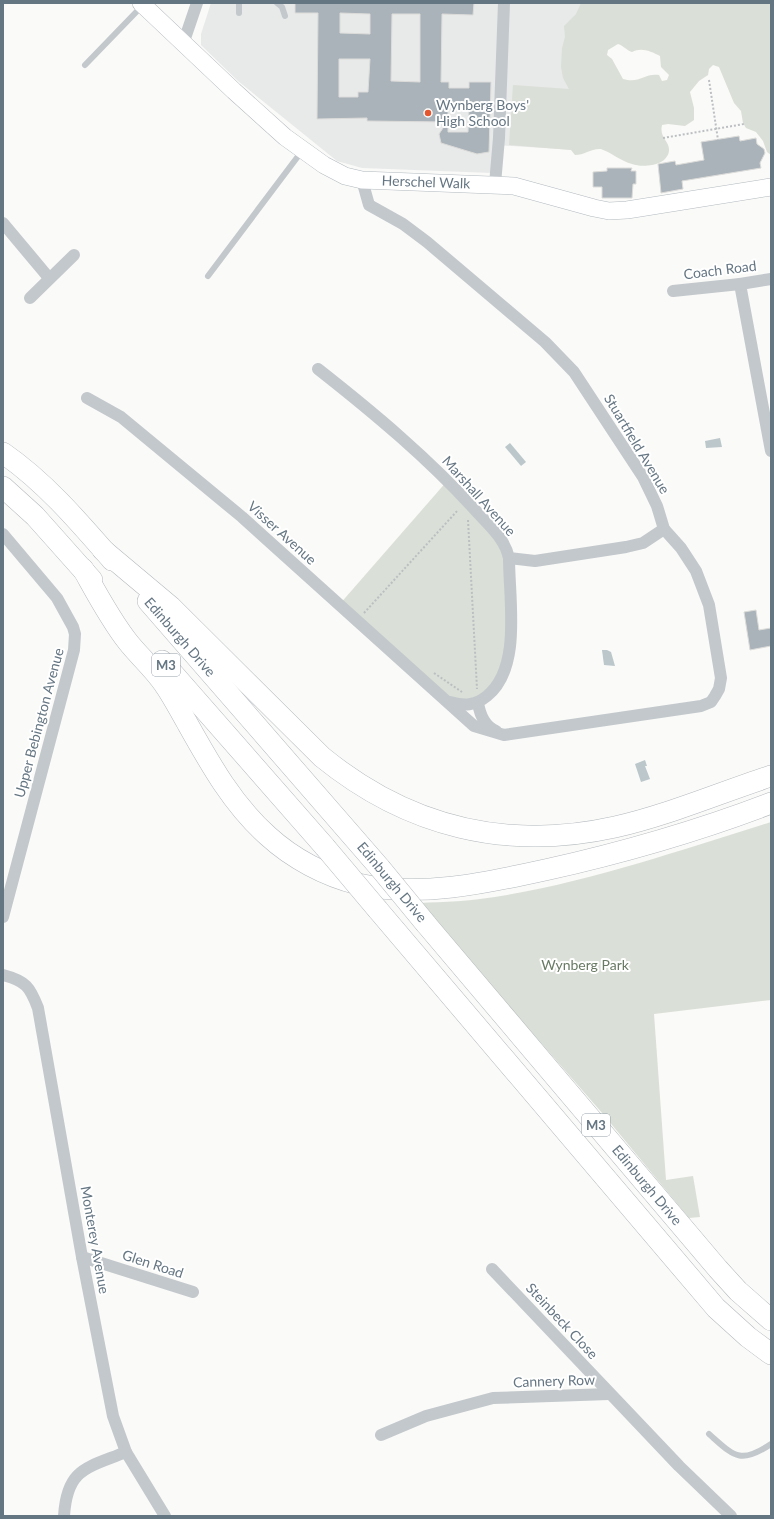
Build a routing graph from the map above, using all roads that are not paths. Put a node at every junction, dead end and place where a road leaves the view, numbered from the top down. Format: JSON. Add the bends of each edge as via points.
{"nodes":[{"id":1,"x":197,"y":3,"type":"edge"},
{"id":2,"x":239,"y":3,"type":"edge"},
{"id":3,"x":277,"y":3,"type":"edge"},
{"id":4,"x":504,"y":3,"type":"edge"},
{"id":5,"x":138,"y":8,"type":"edge"},
{"id":6,"x":239,"y":13,"type":"dead end"},
{"id":7,"x":285,"y":16,"type":"dead end"},
{"id":8,"x":183,"y":44,"type":"junction"},
{"id":9,"x":85,"y":65,"type":"dead end"},
{"id":10,"x":303,"y":150,"type":"junction"},
{"id":11,"x":362,"y":180,"type":"junction"},
{"id":12,"x":495,"y":184,"type":"junction"},
{"id":13,"x":771,"y":187,"type":"edge"},
{"id":14,"x":3,"y":223,"type":"edge"},
{"id":15,"x":74,"y":255,"type":"dead end"},
{"id":16,"x":208,"y":276,"type":"dead end"},
{"id":17,"x":48,"y":278,"type":"junction"},
{"id":18,"x":771,"y":279,"type":"edge"},
{"id":19,"x":740,"y":284,"type":"junction"},
{"id":20,"x":673,"y":291,"type":"dead end"},
{"id":21,"x":30,"y":298,"type":"dead end"},
{"id":22,"x":318,"y":369,"type":"dead end"},
{"id":23,"x":87,"y":398,"type":"dead end"},
{"id":24,"x":771,"y":451,"type":"edge"},
{"id":25,"x":3,"y":453,"type":"edge"},
{"id":26,"x":3,"y":487,"type":"edge"},
{"id":27,"x":664,"y":529,"type":"junction"},
{"id":28,"x":3,"y":534,"type":"edge"},
{"id":29,"x":103,"y":550,"type":"junction"},
{"id":30,"x":509,"y":558,"type":"junction"},
{"id":31,"x":83,"y":569,"type":"junction"},
{"id":32,"x":449,"y":701,"type":"junction"},
{"id":33,"x":478,"y":703,"type":"junction"},
{"id":34,"x":504,"y":735,"type":"junction"},
{"id":35,"x":771,"y":776,"type":"edge"},
{"id":36,"x":771,"y":803,"type":"edge"},
{"id":37,"x":3,"y":917,"type":"edge"},
{"id":38,"x":3,"y":975,"type":"edge"},
{"id":39,"x":82,"y":1257,"type":"junction"},
{"id":40,"x":492,"y":1269,"type":"dead end"},
{"id":41,"x":193,"y":1292,"type":"dead end"},
{"id":42,"x":771,"y":1320,"type":"edge"},
{"id":43,"x":771,"y":1354,"type":"edge"},
{"id":44,"x":609,"y":1394,"type":"junction"},
{"id":45,"x":709,"y":1434,"type":"dead end"},
{"id":46,"x":380,"y":1435,"type":"dead end"},
{"id":47,"x":771,"y":1444,"type":"edge"},
{"id":48,"x":126,"y":1452,"type":"junction"},
{"id":49,"x":64,"y":1516,"type":"edge"},
{"id":50,"x":165,"y":1516,"type":"edge"},
{"id":51,"x":731,"y":1516,"type":"edge"}],
"edges":[{"from":1,"to":8,"type":"street"},
{"from":2,"to":6,"type":"lane"},
{"from":3,"to":7,"type":"lane","via":[[282,7]]},
{"from":4,"to":12,"type":"street"},
{"from":5,"to":8,"type":"main road","name":"Herschel Walk"},
{"from":5,"to":9,"type":"lane"},
{"from":8,"to":10,"type":"main road","name":"Herschel Walk","via":[[279,132]]},
{"from":10,"to":11,"type":"main road","name":"Herschel Walk","via":[[345,176]]},
{"from":10,"to":16,"type":"lane"},
{"from":11,"to":12,"type":"main road","name":"Herschel Walk"},
{"from":11,"to":27,"type":"street","name":"Stuartfield Avenue","via":[[369,205],[403,224],[427,242],[545,342],[574,372],[643,477],[657,506]]},
{"from":12,"to":13,"type":"main road","name":"Herschel Walk","via":[[522,187],[610,211]]},
{"from":14,"to":17,"type":"street"},
{"from":15,"to":17,"type":"street"},
{"from":17,"to":21,"type":"street"},
{"from":18,"to":19,"type":"street","name":"Coach Road"},
{"from":19,"to":20,"type":"street","name":"Coach Road"},
{"from":19,"to":24,"type":"street"},
{"from":22,"to":30,"type":"street","name":"Marshall Avenue","via":[[418,453],[467,500],[505,544]]},
{"from":23,"to":32,"type":"street","name":"Visser Avenue","via":[[121,417],[230,507]]},
{"from":25,"to":29,"type":"highway","name":"Edinburgh Drive","number":"M3","via":[[50,492]]},
{"from":26,"to":31,"type":"highway","name":"Edinburgh Drive","number":"M3"},
{"from":27,"to":30,"type":"street","name":"Marshall Avenue","via":[[643,543],[626,547],[535,560]]},
{"from":27,"to":34,"type":"street","name":"Stuartfield Avenue","via":[[681,548],[696,571],[709,605],[721,678],[716,696],[711,702],[701,706]]},
{"from":28,"to":37,"type":"street","name":"Upper Bebington Avenue","via":[[57,598],[75,634],[74,650]]},
{"from":29,"to":35,"type":"highway","via":[[171,607],[322,757],[344,775],[394,805],[455,827],[520,835],[578,834],[697,803]]},
{"from":29,"to":42,"type":"highway","name":"Edinburgh Drive","number":"M3","bridge":true,"via":[[380,868],[718,1269]]},
{"from":30,"to":33,"type":"street","via":[[511,648],[497,687]]},
{"from":31,"to":36,"type":"highway","via":[[106,612],[129,644],[164,683],[225,786],[250,819],[288,852],[311,866],[358,884],[393,888],[463,886],[500,880],[582,862],[659,841]]},
{"from":31,"to":43,"type":"highway","name":"Edinburgh Drive","number":"M3","bridge":true,"via":[[378,910],[701,1292],[733,1324]]},
{"from":32,"to":33,"type":"street","via":[[461,705]]},
{"from":32,"to":34,"type":"street","name":"Stuartfield Avenue","via":[[474,726]]},
{"from":33,"to":34,"type":"street","via":[[483,719],[490,728]]},
{"from":38,"to":39,"type":"street","name":"Monterey Avenue","via":[[26,985],[32,991],[38,1008]]},
{"from":39,"to":41,"type":"street","name":"Glen Road"},
{"from":39,"to":48,"type":"street","name":"Monterey Avenue","via":[[106,1385]]},
{"from":40,"to":44,"type":"street","name":"Steinbeck Close"},
{"from":44,"to":46,"type":"street","name":"Cannery Row","via":[[493,1398],[426,1416]]},
{"from":44,"to":51,"type":"street","name":"Cannery Row"},
{"from":45,"to":47,"type":"lane","via":[[730,1453],[741,1456],[759,1452]]},
{"from":48,"to":49,"type":"street","via":[[93,1466],[75,1478],[65,1500]]},
{"from":48,"to":50,"type":"street","name":"Monterey Avenue"}]}
